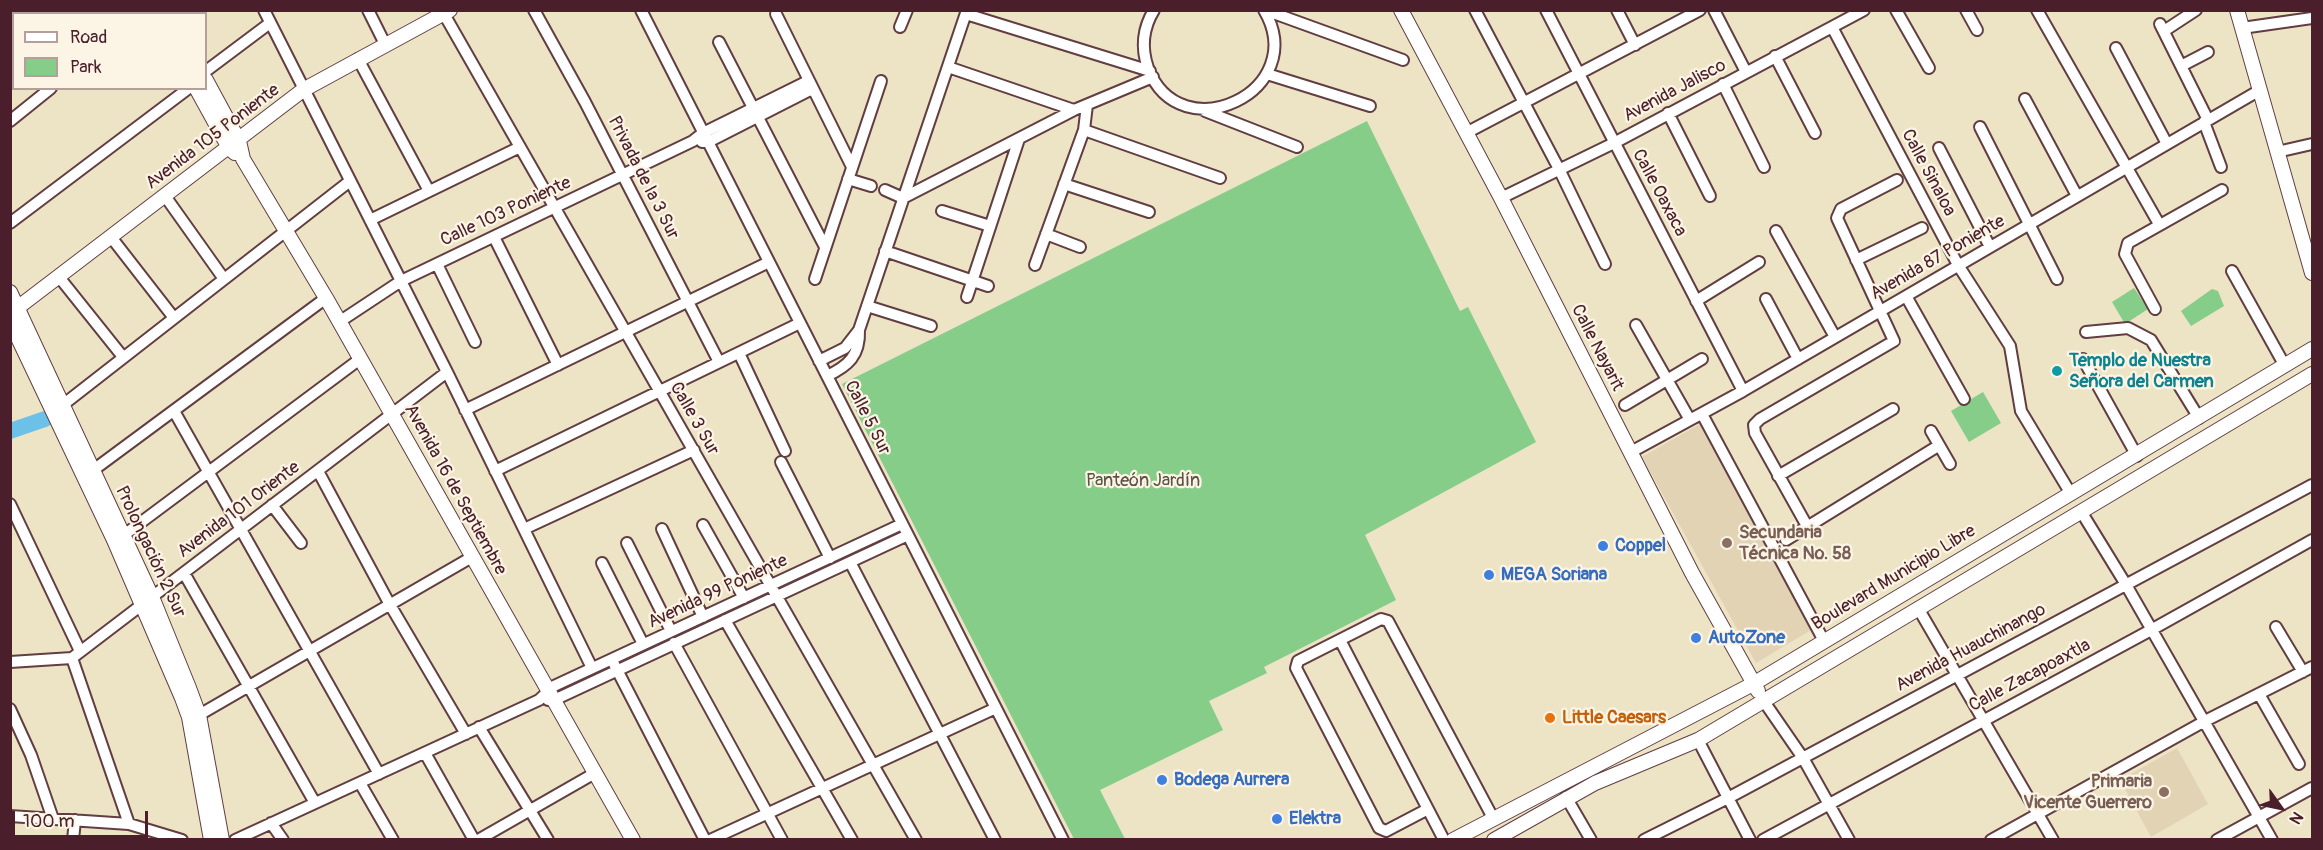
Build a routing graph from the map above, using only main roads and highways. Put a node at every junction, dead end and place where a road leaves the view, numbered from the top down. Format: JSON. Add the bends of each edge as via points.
{"nodes":[{"id":1,"x":1401,"y":10,"type":"edge"},
{"id":2,"x":2237,"y":10,"type":"edge"},
{"id":3,"x":447,"y":12,"type":"edge"},
{"id":4,"x":207,"y":82,"type":"edge"},
{"id":5,"x":197,"y":90,"type":"edge"},
{"id":6,"x":234,"y":144,"type":"junction"},
{"id":7,"x":2307,"y":236,"type":"edge"},
{"id":8,"x":2313,"y":273,"type":"edge"},
{"id":9,"x":10,"y":292,"type":"edge"},
{"id":10,"x":13,"y":314,"type":"edge"},
{"id":11,"x":2313,"y":349,"type":"edge"},
{"id":12,"x":2313,"y":374,"type":"edge"},
{"id":13,"x":147,"y":601,"type":"junction"},
{"id":14,"x":1753,"y":684,"type":"junction"},
{"id":15,"x":1763,"y":700,"type":"junction"},
{"id":16,"x":211,"y":840,"type":"edge"},
{"id":17,"x":222,"y":840,"type":"edge"},
{"id":18,"x":633,"y":840,"type":"edge"},
{"id":19,"x":1453,"y":840,"type":"edge"},
{"id":20,"x":1494,"y":840,"type":"edge"}],
"edges":[{"from":1,"to":14,"type":"main road","name":"Calle Nayarit"},
{"from":2,"to":7,"type":"main road","via":[[2277,152]]},
{"from":3,"to":6,"type":"main road","name":"Avenida 105 Poniente","via":[[303,90]]},
{"from":4,"to":6,"type":"main road"},
{"from":5,"to":6,"type":"main road"},
{"from":6,"to":10,"type":"main road","name":"Avenida 105 Poniente"},
{"from":6,"to":18,"type":"main road","name":"Avenida 16 de Septiembre","via":[[392,414],[547,697]]},
{"from":7,"to":8,"type":"main road"},
{"from":9,"to":10,"type":"main road","name":"Prolongación 2 Sur"},
{"from":10,"to":13,"type":"main road","name":"Prolongación 2 Sur"},
{"from":10,"to":13,"type":"main road","name":"Prolongación 2 Sur","via":[[64,404],[124,535]]},
{"from":11,"to":14,"type":"main road","name":"Boulevard Municipio Libre"},
{"from":12,"to":15,"type":"main road","name":"Boulevard Municipio Libre"},
{"from":13,"to":16,"type":"main road","name":"Prolongación 2 Sur","via":[[189,717]]},
{"from":13,"to":17,"type":"main road","name":"Prolongación 2 Sur","via":[[199,714]]},
{"from":14,"to":15,"type":"main road","name":"Calle Nayarit"},
{"from":14,"to":19,"type":"main road","name":"Boulevard Municipio Libre"},
{"from":15,"to":20,"type":"main road","name":"Boulevard Municipio Libre","via":[[1698,740],[1566,797]]}]}
